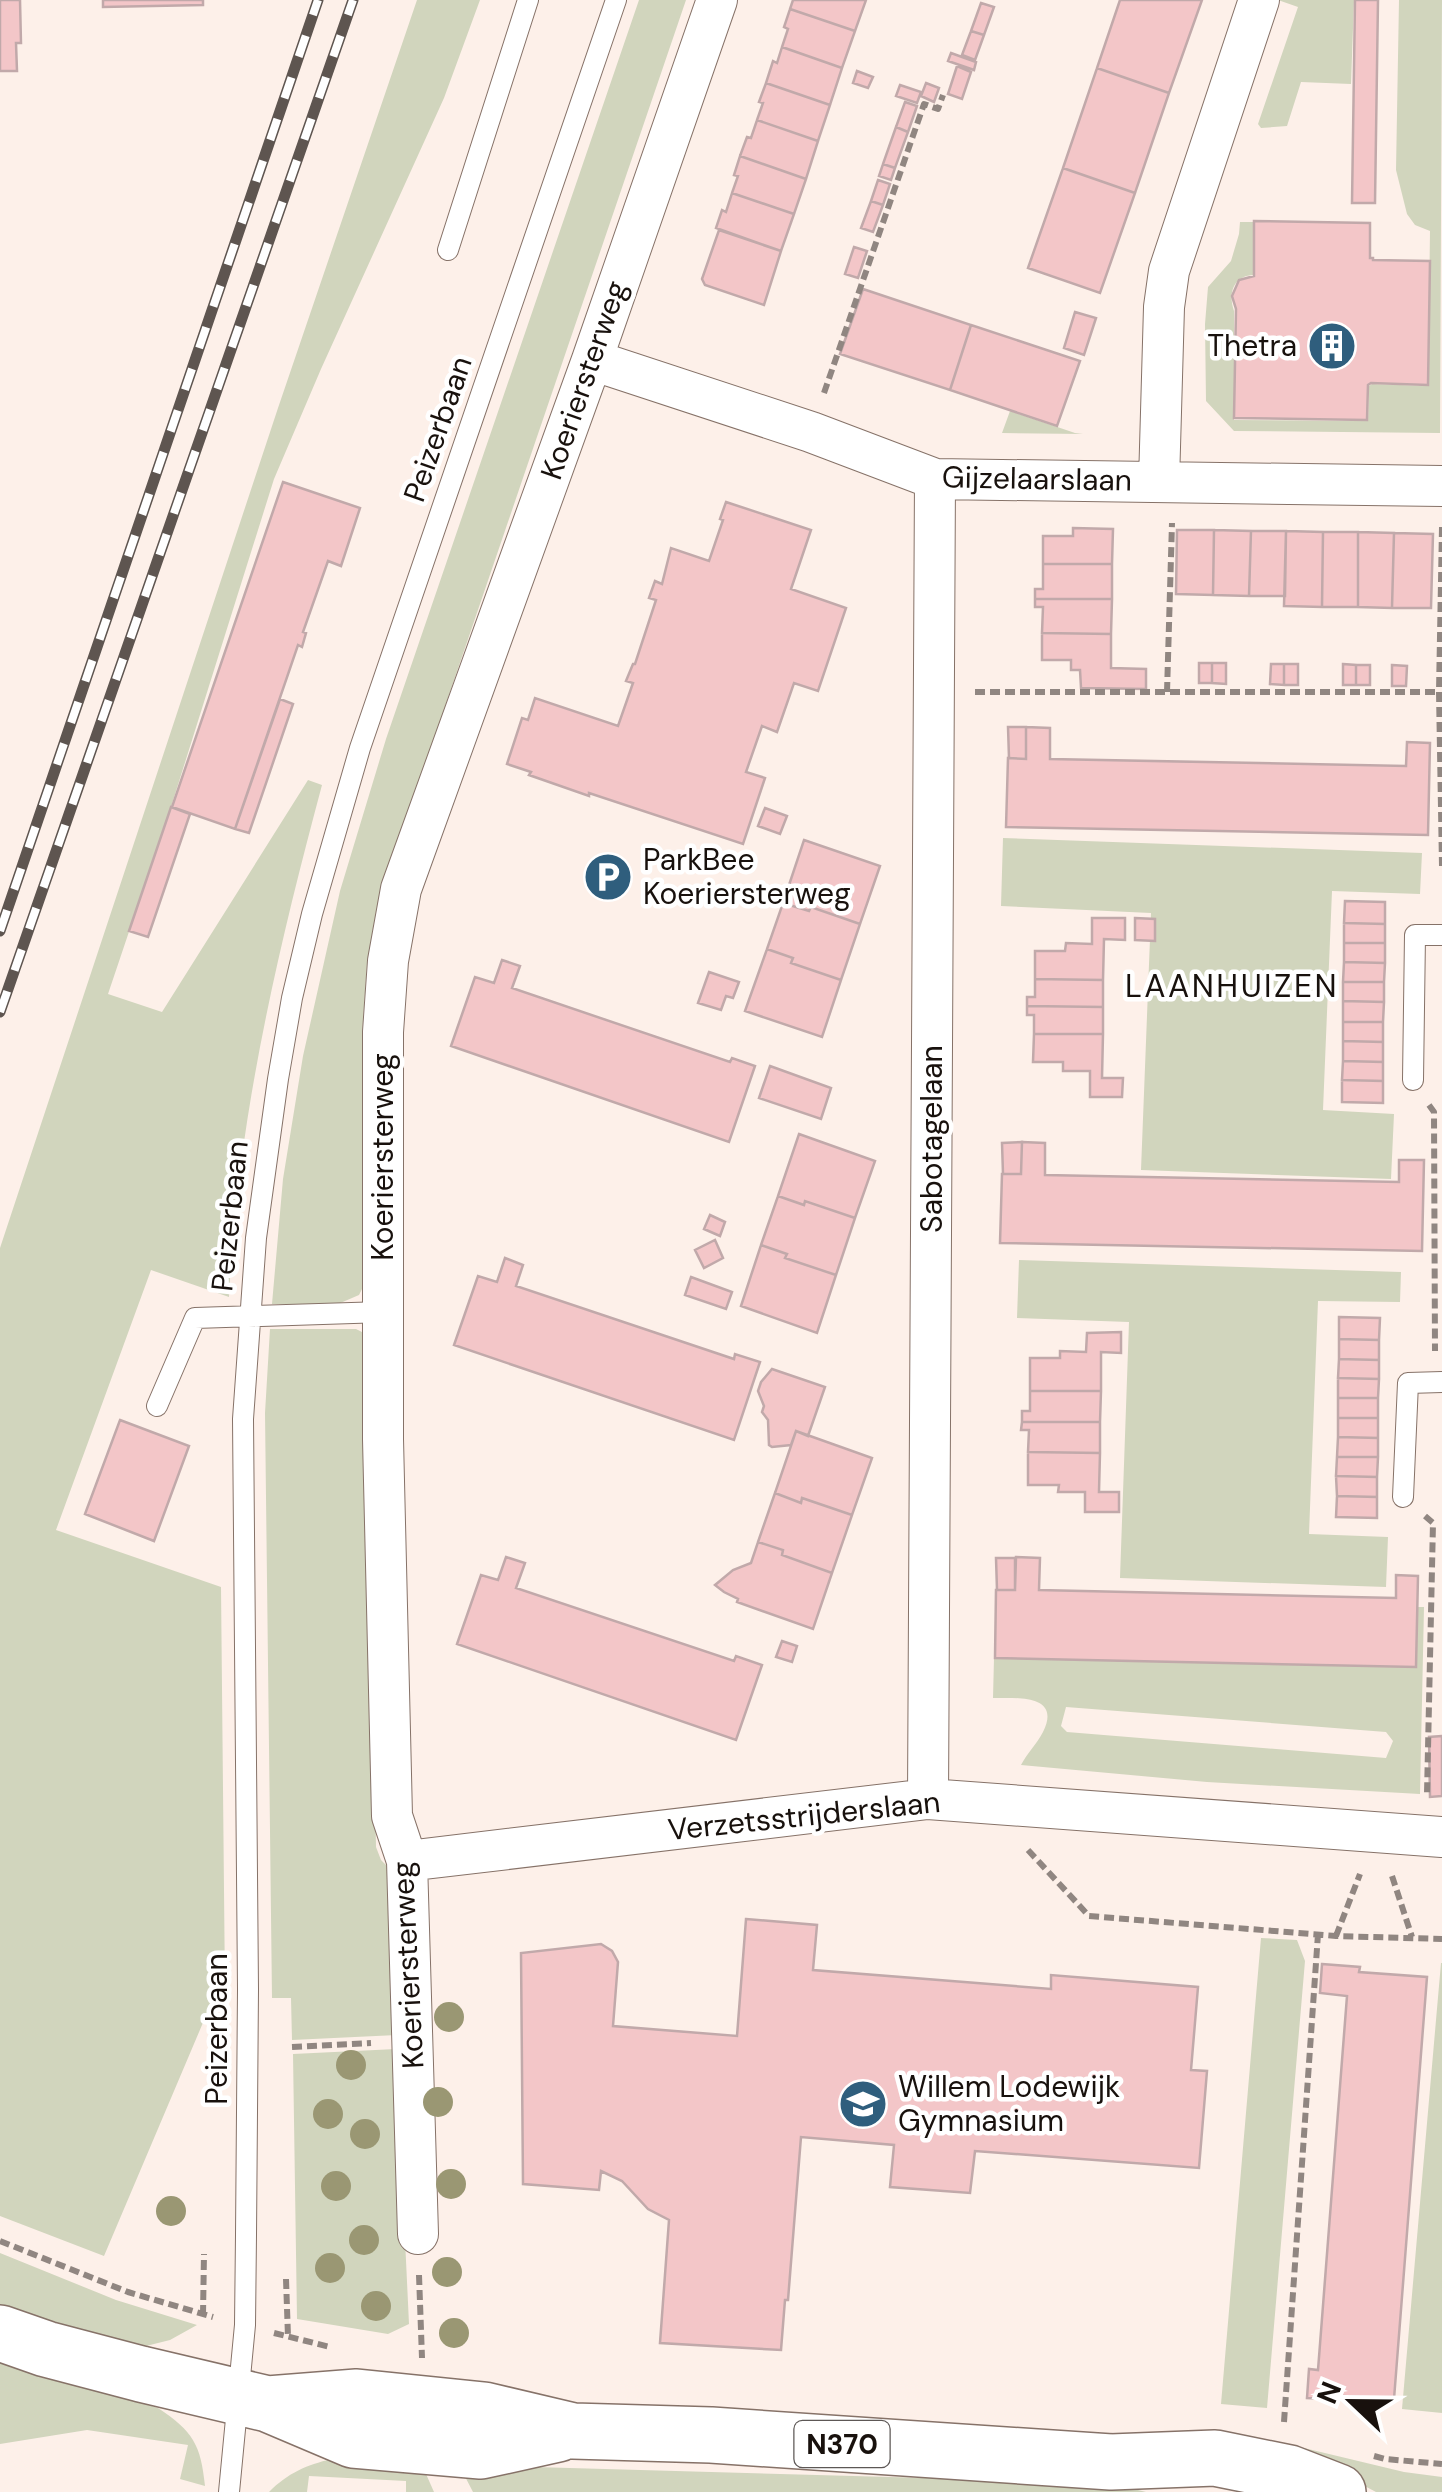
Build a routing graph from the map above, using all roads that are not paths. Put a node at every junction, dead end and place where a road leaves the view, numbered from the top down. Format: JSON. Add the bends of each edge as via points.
{"nodes":[{"id":1,"x":528,"y":0,"type":"edge"},
{"id":2,"x":616,"y":0,"type":"edge"},
{"id":3,"x":716,"y":0,"type":"edge"},
{"id":4,"x":1259,"y":0,"type":"edge"},
{"id":5,"x":448,"y":250,"type":"dead end"},
{"id":6,"x":592,"y":360,"type":"junction"},
{"id":7,"x":936,"y":479,"type":"junction"},
{"id":8,"x":1166,"y":482,"type":"junction"},
{"id":9,"x":1442,"y":486,"type":"edge"},
{"id":10,"x":1442,"y":935,"type":"edge"},
{"id":11,"x":1413,"y":1080,"type":"road end"},
{"id":12,"x":384,"y":1312,"type":"junction"},
{"id":13,"x":250,"y":1317,"type":"junction"},
{"id":14,"x":1438,"y":1382,"type":"edge"},
{"id":15,"x":158,"y":1406,"type":"dead end"},
{"id":16,"x":1404,"y":1497,"type":"road end"},
{"id":17,"x":928,"y":1799,"type":"junction"},
{"id":18,"x":1434,"y":1836,"type":"edge"},
{"id":19,"x":406,"y":1862,"type":"junction"},
{"id":20,"x":418,"y":2234,"type":"road end"},
{"id":21,"x":0,"y":2333,"type":"edge"},
{"id":22,"x":253,"y":2401,"type":"junction"},
{"id":23,"x":1111,"y":2462,"type":"junction"},
{"id":24,"x":229,"y":2492,"type":"edge"},
{"id":25,"x":1196,"y":2492,"type":"edge"},
{"id":26,"x":1338,"y":2492,"type":"edge"}],
"edges":[{"from":1,"to":5,"type":"lane"},
{"from":2,"to":13,"type":"lane","name":"Peizerbaan","via":[[326,864],[278,1079]]},
{"from":3,"to":6,"type":"street","name":"Koeriersterweg"},
{"from":4,"to":8,"type":"street","via":[[1169,271]]},
{"from":6,"to":7,"type":"street","name":"Gijzelaarslaan"},
{"from":6,"to":12,"type":"street","name":"Koeriersterweg","via":[[402,889],[383,1032]]},
{"from":7,"to":8,"type":"street","name":"Gijzelaarslaan"},
{"from":7,"to":17,"type":"street","name":"Sabotagelaan"},
{"from":8,"to":9,"type":"street","name":"Gijzelaarslaan"},
{"from":10,"to":11,"type":"lane","via":[[1415,935]]},
{"from":12,"to":13,"type":"lane"},
{"from":12,"to":19,"type":"street","name":"Koeriersterweg","via":[[392,1816]]},
{"from":13,"to":15,"type":"lane","via":[[195,1318]]},
{"from":13,"to":22,"type":"lane","name":"Peizerbaan","via":[[244,1420],[245,2326]]},
{"from":14,"to":16,"type":"lane","via":[[1408,1383]]},
{"from":17,"to":18,"type":"street","name":"Verzetsstrijderslaan"},
{"from":17,"to":19,"type":"street","name":"Verzetsstrijderslaan"},
{"from":19,"to":20,"type":"street","name":"Koeriersterweg"},
{"from":21,"to":22,"type":"highway"},
{"from":22,"to":23,"type":"highway","number":"N370","via":[[353,2440],[481,2451],[573,2431]]},
{"from":22,"to":24,"type":"lane","name":"Peizerbaan"},
{"from":23,"to":25,"type":"highway","number":"N370"},
{"from":23,"to":26,"type":"highway","number":"N370","via":[[1215,2458],[1289,2473]]}]}
